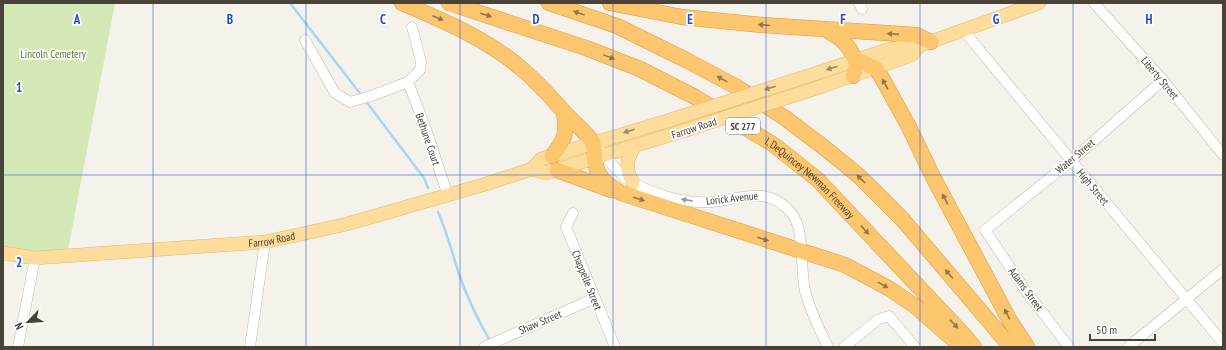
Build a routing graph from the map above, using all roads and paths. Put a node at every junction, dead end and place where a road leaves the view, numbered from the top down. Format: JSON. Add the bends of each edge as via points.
{"nodes":[{"id":1,"x":402,"y":3,"type":"edge"},
{"id":2,"x":449,"y":3,"type":"edge"},
{"id":3,"x":548,"y":3,"type":"edge"},
{"id":4,"x":610,"y":3,"type":"edge"},
{"id":5,"x":1039,"y":3,"type":"edge"},
{"id":6,"x":1094,"y":3,"type":"edge"},
{"id":7,"x":412,"y":27,"type":"dead end"},
{"id":8,"x":827,"y":29,"type":"junction"},
{"id":9,"x":963,"y":30,"type":"junction"},
{"id":10,"x":305,"y":40,"type":"dead end"},
{"id":11,"x":925,"y":44,"type":"junction"},
{"id":12,"x":856,"y":61,"type":"junction"},
{"id":13,"x":875,"y":68,"type":"junction"},
{"id":14,"x":853,"y":76,"type":"junction"},
{"id":15,"x":1163,"y":80,"type":"junction"},
{"id":16,"x":408,"y":82,"type":"junction"},
{"id":17,"x":564,"y":112,"type":"junction"},
{"id":18,"x":593,"y":143,"type":"junction"},
{"id":19,"x":635,"y":146,"type":"junction"},
{"id":20,"x":1223,"y":155,"type":"edge"},
{"id":21,"x":552,"y":156,"type":"junction"},
{"id":22,"x":600,"y":157,"type":"junction"},
{"id":23,"x":1071,"y":161,"type":"junction"},
{"id":24,"x":532,"y":169,"type":"junction"},
{"id":25,"x":557,"y":170,"type":"junction"},
{"id":26,"x":633,"y":183,"type":"junction"},
{"id":27,"x":621,"y":194,"type":"junction"},
{"id":28,"x":448,"y":196,"type":"junction"},
{"id":29,"x":573,"y":213,"type":"dead end"},
{"id":30,"x":985,"y":230,"type":"joint"},
{"id":31,"x":265,"y":242,"type":"junction"},
{"id":32,"x":801,"y":251,"type":"junction"},
{"id":33,"x":3,"y":253,"type":"edge"},
{"id":34,"x":34,"y":258,"type":"junction"},
{"id":35,"x":1223,"y":269,"type":"edge"},
{"id":36,"x":595,"y":298,"type":"junction"},
{"id":37,"x":1186,"y":299,"type":"junction"},
{"id":38,"x":1223,"y":343,"type":"edge"},
{"id":39,"x":485,"y":346,"type":"edge"},
{"id":40,"x":18,"y":347,"type":"edge"},
{"id":41,"x":250,"y":347,"type":"edge"},
{"id":42,"x":615,"y":347,"type":"edge"},
{"id":43,"x":828,"y":347,"type":"edge"},
{"id":44,"x":844,"y":347,"type":"edge"},
{"id":45,"x":915,"y":347,"type":"edge"},
{"id":46,"x":962,"y":347,"type":"edge"},
{"id":47,"x":974,"y":347,"type":"edge"},
{"id":48,"x":1011,"y":347,"type":"edge"},
{"id":49,"x":1027,"y":347,"type":"edge"},
{"id":50,"x":1069,"y":347,"type":"edge"},
{"id":51,"x":1128,"y":347,"type":"edge"}],
"edges":[{"from":1,"to":17,"type":"highway","one_way":true,"via":[[449,23],[498,51],[540,85]]},
{"from":2,"to":47,"type":"highway","name":"I. DeQuincey Newman Freeway","number":"SC 277","one_way":true,"via":[[586,48],[640,70],[695,97],[774,145],[817,179]]},
{"from":48,"to":3,"type":"highway","number":"SC 277","one_way":true,"via":[[903,220],[859,176],[826,148],[735,86],[686,60],[617,26]]},
{"from":8,"to":4,"type":"highway","one_way":true,"via":[[682,17]]},
{"from":5,"to":9,"type":"main road","name":"Farrow Road"},
{"from":6,"to":15,"type":"street","name":"Liberty Street"},
{"from":7,"to":16,"type":"street","via":[[421,62],[420,70]]},
{"from":11,"to":8,"type":"highway","one_way":true,"via":[[916,35]]},
{"from":8,"to":12,"type":"highway","via":[[841,38]]},
{"from":9,"to":11,"type":"main road","name":"Farrow Road"},
{"from":9,"to":23,"type":"street","name":"High Street"},
{"from":10,"to":16,"type":"street","via":[[335,93],[350,102]]},
{"from":11,"to":12,"type":"main road","name":"Farrow Road","via":[[909,45]]},
{"from":11,"to":13,"type":"main road","name":"Farrow Road","via":[[912,55]]},
{"from":12,"to":13,"type":"highway"},
{"from":12,"to":14,"type":"highway"},
{"from":12,"to":18,"type":"main road","name":"Farrow Road","one_way":true,"bridge":true},
{"from":13,"to":14,"type":"main road","name":"Farrow Road"},
{"from":49,"to":13,"type":"highway","one_way":true,"via":[[1010,320],[909,127]]},
{"from":14,"to":19,"type":"main road","name":"Farrow Road","bridge":true},
{"from":15,"to":20,"type":"street","name":"Liberty Street"},
{"from":15,"to":23,"type":"street","name":"Water Street"},
{"from":16,"to":28,"type":"street","name":"Bethune Court"},
{"from":17,"to":18,"type":"highway"},
{"from":17,"to":21,"type":"highway","via":[[565,135]]},
{"from":18,"to":21,"type":"main road","name":"Farrow Road"},
{"from":18,"to":22,"type":"highway"},
{"from":19,"to":22,"type":"main road","name":"Farrow Road"},
{"from":19,"to":26,"type":"main road","via":[[627,167]]},
{"from":21,"to":24,"type":"main road","name":"Farrow Road","via":[[541,159]]},
{"from":22,"to":25,"type":"main road","name":"Farrow Road"},
{"from":22,"to":26,"type":"street","name":"Lorick Avenue"},
{"from":22,"to":27,"type":"highway","via":[[595,166],[600,176]]},
{"from":23,"to":30,"type":"street","name":"Water Street"},
{"from":23,"to":37,"type":"street","name":"High Street"},
{"from":24,"to":25,"type":"main road","name":"Farrow Road","via":[[546,173]]},
{"from":24,"to":28,"type":"main road","name":"Farrow Road"},
{"from":25,"to":27,"type":"highway"},
{"from":32,"to":26,"type":"street","name":"Lorick Avenue","one_way":true,"via":[[798,223],[793,214],[782,203],[769,196],[758,194],[709,202],[694,201],[672,198]]},
{"from":27,"to":32,"type":"highway","one_way":true},
{"from":28,"to":31,"type":"main road","name":"Farrow Road","via":[[347,224]]},
{"from":29,"to":36,"type":"street","name":"Chappelle Street","via":[[566,227]]},
{"from":30,"to":50,"type":"street","name":"Adams Street","via":[[1026,292]]},
{"from":31,"to":34,"type":"main road","name":"Farrow Road"},
{"from":31,"to":41,"type":"street"},
{"from":32,"to":43,"type":"street","name":"Lorick Avenue","via":[[805,290],[814,320]]},
{"from":32,"to":46,"type":"highway","one_way":true,"via":[[845,265],[890,289],[915,306]]},
{"from":33,"to":34,"type":"main road","name":"Farrow Road"},
{"from":34,"to":40,"type":"street"},
{"from":35,"to":37,"type":"street"},
{"from":36,"to":39,"type":"street","name":"Shaw Street"},
{"from":36,"to":42,"type":"street","name":"Chappelle Street"},
{"from":37,"to":38,"type":"street","name":"High Street"},
{"from":37,"to":51,"type":"street"},
{"from":44,"to":45,"type":"street","via":[[879,318],[889,316]]}]}
